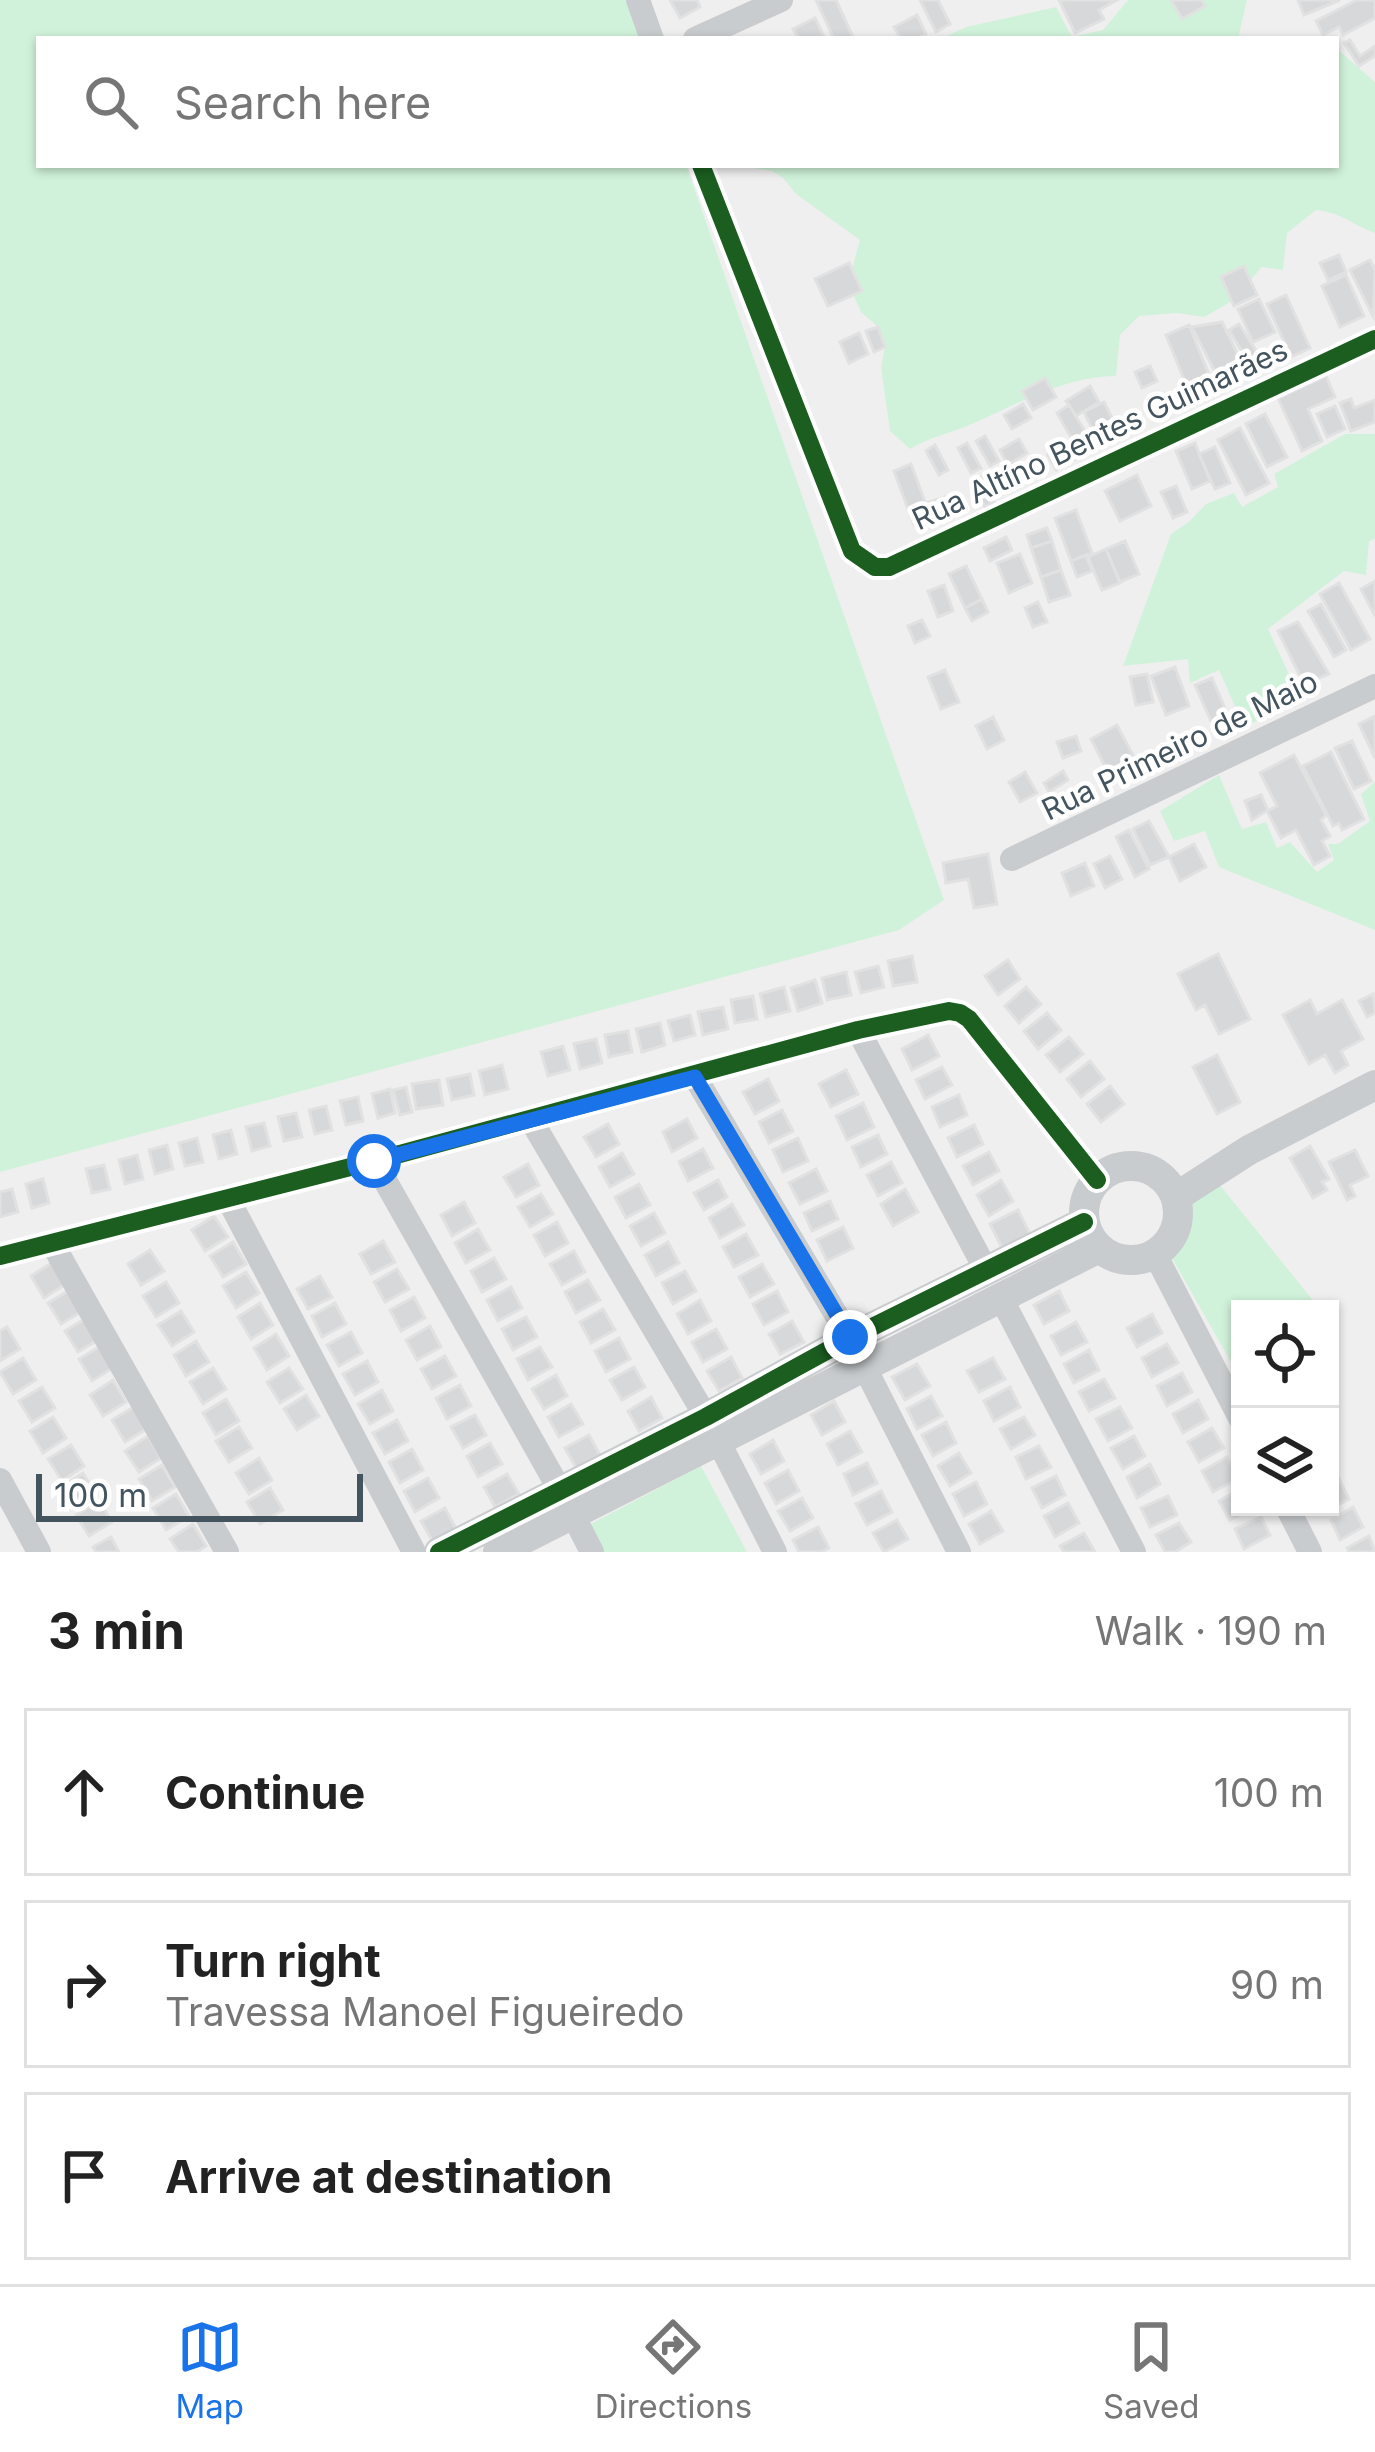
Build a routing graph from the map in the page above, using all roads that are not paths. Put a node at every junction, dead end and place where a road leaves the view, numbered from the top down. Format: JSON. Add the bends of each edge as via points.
{"nodes":[{"id":1,"x":638,"y":0,"type":"edge"},
{"id":2,"x":781,"y":0,"type":"edge"},
{"id":3,"x":651,"y":36,"type":"edge"},
{"id":4,"x":702,"y":36,"type":"edge"},
{"id":5,"x":702,"y":168,"type":"edge"},
{"id":6,"x":1375,"y":339,"type":"edge"},
{"id":7,"x":1375,"y":686,"type":"edge"},
{"id":8,"x":1012,"y":860,"type":"dead end"},
{"id":9,"x":858,"y":1030,"type":"junction"},
{"id":10,"x":695,"y":1077,"type":"junction"},
{"id":11,"x":1375,"y":1084,"type":"edge"},
{"id":12,"x":531,"y":1120,"type":"junction"},
{"id":13,"x":374,"y":1161,"type":"junction"},
{"id":14,"x":1097,"y":1180,"type":"junction"},
{"id":15,"x":226,"y":1197,"type":"junction"},
{"id":16,"x":1176,"y":1197,"type":"junction"},
{"id":17,"x":1092,"y":1235,"type":"junction"},
{"id":18,"x":52,"y":1243,"type":"junction"},
{"id":19,"x":1155,"y":1254,"type":"junction"},
{"id":20,"x":0,"y":1256,"type":"edge"},
{"id":21,"x":986,"y":1270,"type":"junction"},
{"id":22,"x":1001,"y":1298,"type":"junction"},
{"id":23,"x":850,"y":1337,"type":"junction"},
{"id":24,"x":864,"y":1366,"type":"junction"},
{"id":25,"x":1235,"y":1408,"type":"edge"},
{"id":26,"x":712,"y":1428,"type":"junction"},
{"id":27,"x":0,"y":1480,"type":"edge"},
{"id":28,"x":567,"y":1502,"type":"junction"},
{"id":29,"x":1292,"y":1516,"type":"edge"},
{"id":30,"x":39,"y":1552,"type":"edge"},
{"id":31,"x":226,"y":1552,"type":"edge"},
{"id":32,"x":415,"y":1552,"type":"edge"},
{"id":33,"x":439,"y":1552,"type":"edge"},
{"id":34,"x":498,"y":1552,"type":"edge"},
{"id":35,"x":592,"y":1552,"type":"edge"},
{"id":36,"x":775,"y":1552,"type":"edge"},
{"id":37,"x":959,"y":1552,"type":"edge"},
{"id":38,"x":1134,"y":1552,"type":"edge"},
{"id":39,"x":1310,"y":1552,"type":"edge"}],
"edges":[{"from":1,"to":3,"type":"street"},
{"from":2,"to":4,"type":"street"},
{"from":5,"to":6,"type":"street","name":"Rua Altíno Bentes Guimarães","via":[[852,551],[874,567],[889,567]]},
{"from":7,"to":8,"type":"street","name":"Rua Primeiro de Maio"},
{"from":9,"to":10,"type":"street"},
{"from":9,"to":14,"type":"street","via":[[960,1013]]},
{"from":9,"to":21,"type":"street"},
{"from":10,"to":12,"type":"street"},
{"from":10,"to":23,"type":"street"},
{"from":11,"to":16,"type":"street"},
{"from":12,"to":13,"type":"street"},
{"from":12,"to":26,"type":"street"},
{"from":13,"to":15,"type":"street"},
{"from":13,"to":28,"type":"street"},
{"from":14,"to":16,"type":"street","via":[[1108,1170],[1141,1166],[1156,1171]]},
{"from":14,"to":17,"type":"street","via":[[1084,1207]]},
{"from":15,"to":18,"type":"street"},
{"from":15,"to":32,"type":"street"},
{"from":16,"to":19,"type":"street","via":[[1176,1229]]},
{"from":17,"to":19,"type":"street","via":[[1111,1256]]},
{"from":17,"to":21,"type":"street"},
{"from":17,"to":22,"type":"street"},
{"from":18,"to":20,"type":"street"},
{"from":18,"to":31,"type":"street"},
{"from":19,"to":25,"type":"street"},
{"from":21,"to":23,"type":"street"},
{"from":22,"to":24,"type":"street"},
{"from":22,"to":38,"type":"street"},
{"from":23,"to":26,"type":"street"},
{"from":24,"to":26,"type":"street"},
{"from":24,"to":37,"type":"street"},
{"from":26,"to":28,"type":"street"},
{"from":26,"to":36,"type":"street"},
{"from":27,"to":30,"type":"street"},
{"from":28,"to":33,"type":"street"},
{"from":28,"to":34,"type":"street"},
{"from":28,"to":35,"type":"street"},
{"from":29,"to":39,"type":"street"}]}
